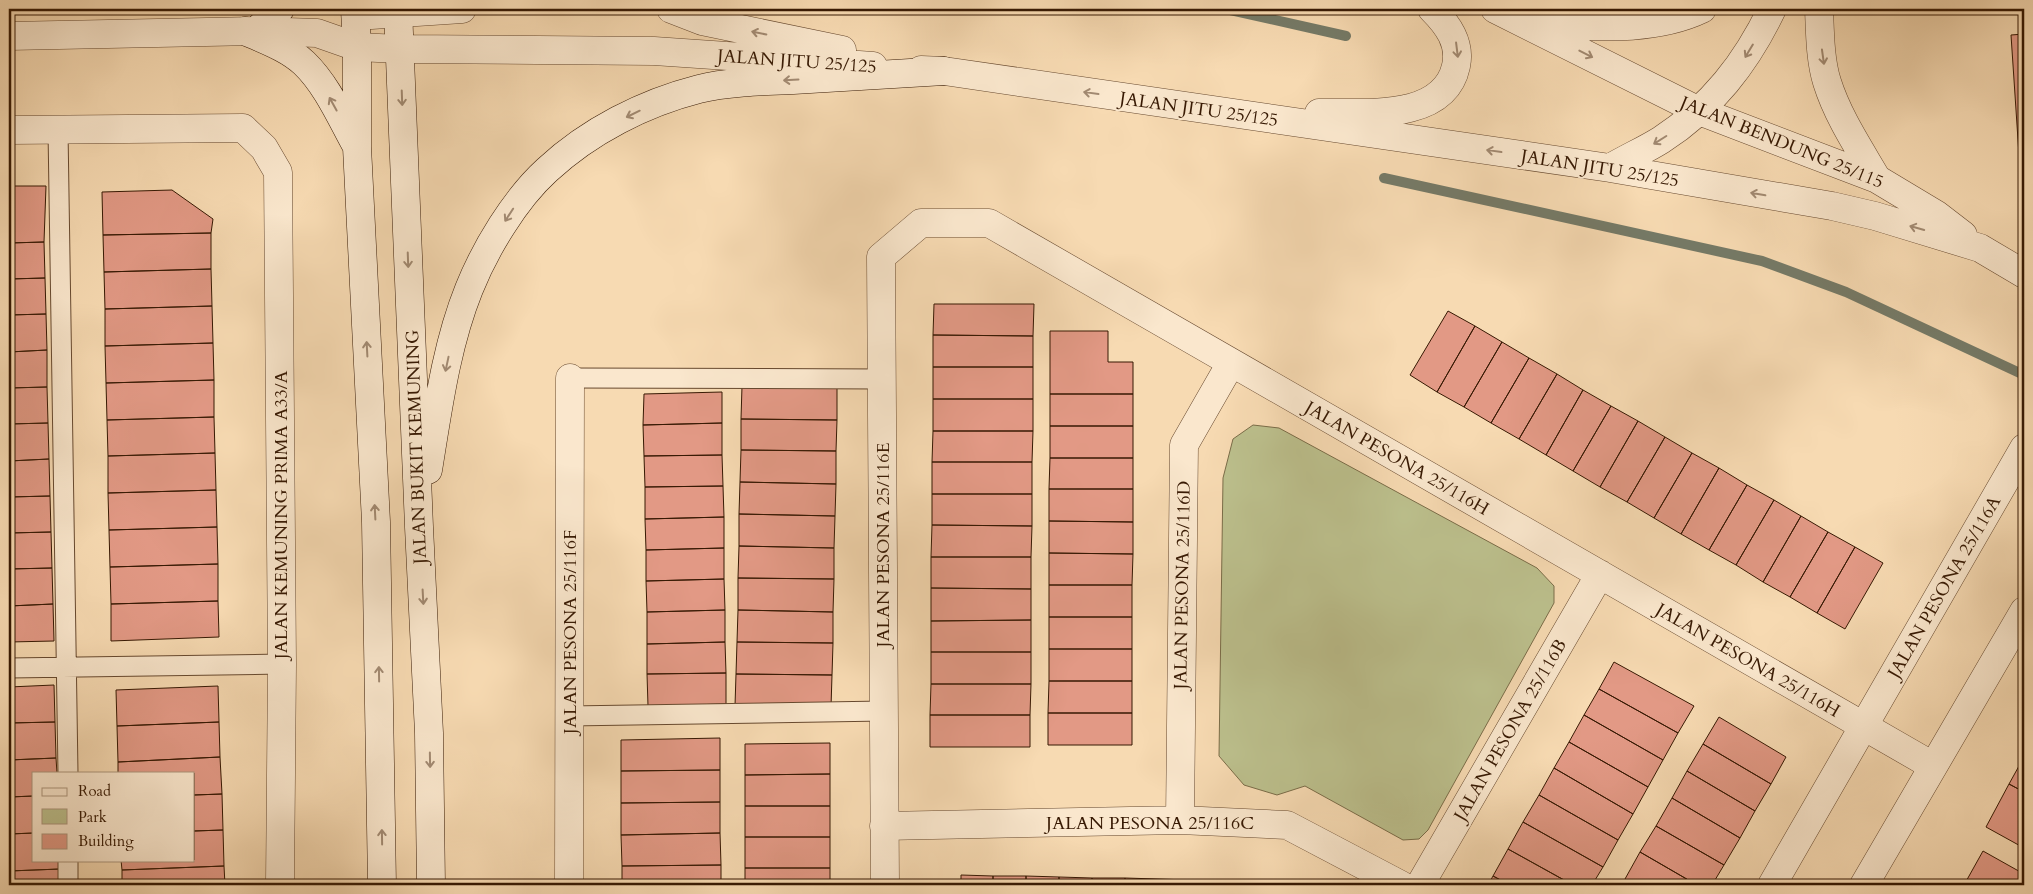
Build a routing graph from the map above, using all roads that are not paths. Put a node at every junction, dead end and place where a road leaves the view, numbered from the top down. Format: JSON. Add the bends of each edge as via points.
{"nodes":[{"id":1,"x":280,"y":9,"type":"edge"},
{"id":2,"x":462,"y":9,"type":"edge"},
{"id":3,"x":671,"y":9,"type":"edge"},
{"id":4,"x":1432,"y":9,"type":"edge"},
{"id":5,"x":1495,"y":9,"type":"edge"},
{"id":6,"x":1702,"y":9,"type":"edge"},
{"id":7,"x":1772,"y":9,"type":"edge"},
{"id":8,"x":1819,"y":9,"type":"edge"},
{"id":9,"x":398,"y":11,"type":"edge"},
{"id":10,"x":355,"y":12,"type":"edge"},
{"id":11,"x":1527,"y":23,"type":"junction"},
{"id":12,"x":250,"y":31,"type":"junction"},
{"id":13,"x":317,"y":33,"type":"junction"},
{"id":14,"x":9,"y":36,"type":"edge"},
{"id":15,"x":358,"y":47,"type":"junction"},
{"id":16,"x":400,"y":49,"type":"junction"},
{"id":17,"x":944,"y":71,"type":"junction"},
{"id":18,"x":1700,"y":112,"type":"junction"},
{"id":19,"x":1245,"y":116,"type":"junction"},
{"id":20,"x":9,"y":130,"type":"edge"},
{"id":21,"x":58,"y":130,"type":"junction"},
{"id":22,"x":357,"y":147,"type":"junction"},
{"id":23,"x":1610,"y":168,"type":"junction"},
{"id":24,"x":1878,"y":179,"type":"junction"},
{"id":25,"x":921,"y":224,"type":"joint"},
{"id":26,"x":1980,"y":248,"type":"junction"},
{"id":27,"x":2022,"y":268,"type":"edge"},
{"id":28,"x":1231,"y":363,"type":"junction"},
{"id":29,"x":570,"y":378,"type":"joint"},
{"id":30,"x":882,"y":379,"type":"junction"},
{"id":31,"x":2024,"y":448,"type":"edge"},
{"id":32,"x":419,"y":527,"type":"junction"},
{"id":33,"x":1600,"y":574,"type":"junction"},
{"id":34,"x":2024,"y":611,"type":"edge"},
{"id":35,"x":282,"y":664,"type":"junction"},
{"id":36,"x":9,"y":668,"type":"edge"},
{"id":37,"x":68,"y":669,"type":"junction"},
{"id":38,"x":884,"y":711,"type":"junction"},
{"id":39,"x":570,"y":716,"type":"junction"},
{"id":40,"x":1863,"y":726,"type":"junction"},
{"id":41,"x":1933,"y":766,"type":"junction"},
{"id":42,"x":68,"y":772,"type":"edge"},
{"id":43,"x":1180,"y":820,"type":"junction"},
{"id":44,"x":884,"y":826,"type":"junction"},
{"id":45,"x":68,"y":862,"type":"edge"},
{"id":46,"x":68,"y":885,"type":"edge"},
{"id":47,"x":280,"y":885,"type":"edge"},
{"id":48,"x":382,"y":885,"type":"edge"},
{"id":49,"x":432,"y":885,"type":"edge"},
{"id":50,"x":569,"y":885,"type":"edge"},
{"id":51,"x":885,"y":885,"type":"edge"},
{"id":52,"x":1401,"y":885,"type":"edge"},
{"id":53,"x":1420,"y":885,"type":"edge"},
{"id":54,"x":1772,"y":885,"type":"edge"},
{"id":55,"x":1864,"y":885,"type":"edge"}],
"edges":[{"from":1,"to":12,"type":"street"},
{"from":2,"to":9,"type":"street"},
{"from":17,"to":3,"type":"street","one_way":true,"via":[[702,21]]},
{"from":4,"to":19,"type":"street","one_way":true,"via":[[1455,40],[1458,56],[1454,77],[1440,95],[1420,106],[1399,111]]},
{"from":5,"to":11,"type":"street","name":"JALAN BENDUNG 25/115"},
{"from":6,"to":11,"type":"street","via":[[1650,24]]},
{"from":7,"to":18,"type":"street","one_way":true,"via":[[1736,73]]},
{"from":8,"to":24,"type":"street","one_way":true,"via":[[1827,82],[1848,131]]},
{"from":9,"to":10,"type":"street"},
{"from":9,"to":16,"type":"street","name":"JALAN BUKIT KEMUNING"},
{"from":10,"to":13,"type":"street"},
{"from":10,"to":15,"type":"street"},
{"from":11,"to":18,"type":"street","name":"JALAN BENDUNG 25/115","one_way":true},
{"from":12,"to":13,"type":"street"},
{"from":12,"to":14,"type":"street"},
{"from":22,"to":12,"type":"street","one_way":true,"via":[[330,98],[304,63]]},
{"from":13,"to":15,"type":"street","name":"JALAN JITU 25/125"},
{"from":15,"to":16,"type":"street","name":"JALAN JITU 25/125"},
{"from":15,"to":22,"type":"street"},
{"from":16,"to":17,"type":"street","name":"JALAN JITU 25/125","via":[[654,51]]},
{"from":16,"to":32,"type":"street","name":"JALAN BUKIT KEMUNING","one_way":true},
{"from":19,"to":17,"type":"street","name":"JALAN JITU 25/125","one_way":true},
{"from":17,"to":32,"type":"street","one_way":true,"via":[[700,88],[648,107],[596,132],[547,170],[516,204],[469,289],[449,354]]},
{"from":18,"to":23,"type":"street","one_way":true,"via":[[1662,140]]},
{"from":18,"to":24,"type":"street","name":"JALAN BENDUNG 25/115"},
{"from":23,"to":19,"type":"street","name":"JALAN JITU 25/125","one_way":true},
{"from":20,"to":21,"type":"street","name":"JALAN KEMUNING PRIMA A33/A"},
{"from":21,"to":35,"type":"street","name":"JALAN KEMUNING PRIMA A33/A","via":[[243,128],[264,148],[278,172]]},
{"from":21,"to":37,"type":"lane"},
{"from":48,"to":22,"type":"street","one_way":true,"via":[[376,522]]},
{"from":26,"to":23,"type":"street","name":"JALAN JITU 25/125","one_way":true,"via":[[1875,216]]},
{"from":24,"to":26,"type":"street","name":"JALAN BENDUNG 25/115","via":[[1937,215]]},
{"from":25,"to":28,"type":"street","name":"JALAN PESONA 25/116H","via":[[989,224]]},
{"from":25,"to":30,"type":"street","name":"JALAN PESONA 25/116E","via":[[881,257]]},
{"from":26,"to":27,"type":"street","name":"JALAN JITU 25/125"},
{"from":28,"to":33,"type":"street","name":"JALAN PESONA 25/116H"},
{"from":28,"to":43,"type":"street","name":"JALAN PESONA 25/116D","via":[[1184,445]]},
{"from":29,"to":30,"type":"lane"},
{"from":29,"to":39,"type":"street","name":"JALAN PESONA 25/116F"},
{"from":30,"to":38,"type":"street","name":"JALAN PESONA 25/116E"},
{"from":31,"to":40,"type":"street","name":"JALAN PESONA 25/116A"},
{"from":32,"to":49,"type":"street","name":"JALAN BUKIT KEMUNING","one_way":true,"via":[[429,733]]},
{"from":33,"to":40,"type":"street","name":"JALAN PESONA 25/116H"},
{"from":33,"to":53,"type":"street","name":"JALAN PESONA 25/116B"},
{"from":34,"to":41,"type":"street"},
{"from":35,"to":37,"type":"lane"},
{"from":35,"to":47,"type":"street","name":"JALAN KEMUNING PRIMA A33/A"},
{"from":36,"to":37,"type":"lane"},
{"from":37,"to":42,"type":"lane"},
{"from":38,"to":39,"type":"lane"},
{"from":38,"to":44,"type":"street","name":"JALAN PESONA 25/116E"},
{"from":39,"to":50,"type":"street","name":"JALAN PESONA 25/116F"},
{"from":40,"to":41,"type":"street","name":"JALAN PESONA 25/116H"},
{"from":40,"to":54,"type":"street","name":"JALAN PESONA 25/116A"},
{"from":41,"to":55,"type":"street"},
{"from":43,"to":44,"type":"street","name":"JALAN PESONA 25/116C"},
{"from":43,"to":52,"type":"street","name":"JALAN PESONA 25/116C","via":[[1287,825]]},
{"from":44,"to":51,"type":"street","name":"JALAN PESONA 25/116E"},
{"from":45,"to":46,"type":"lane"}]}
